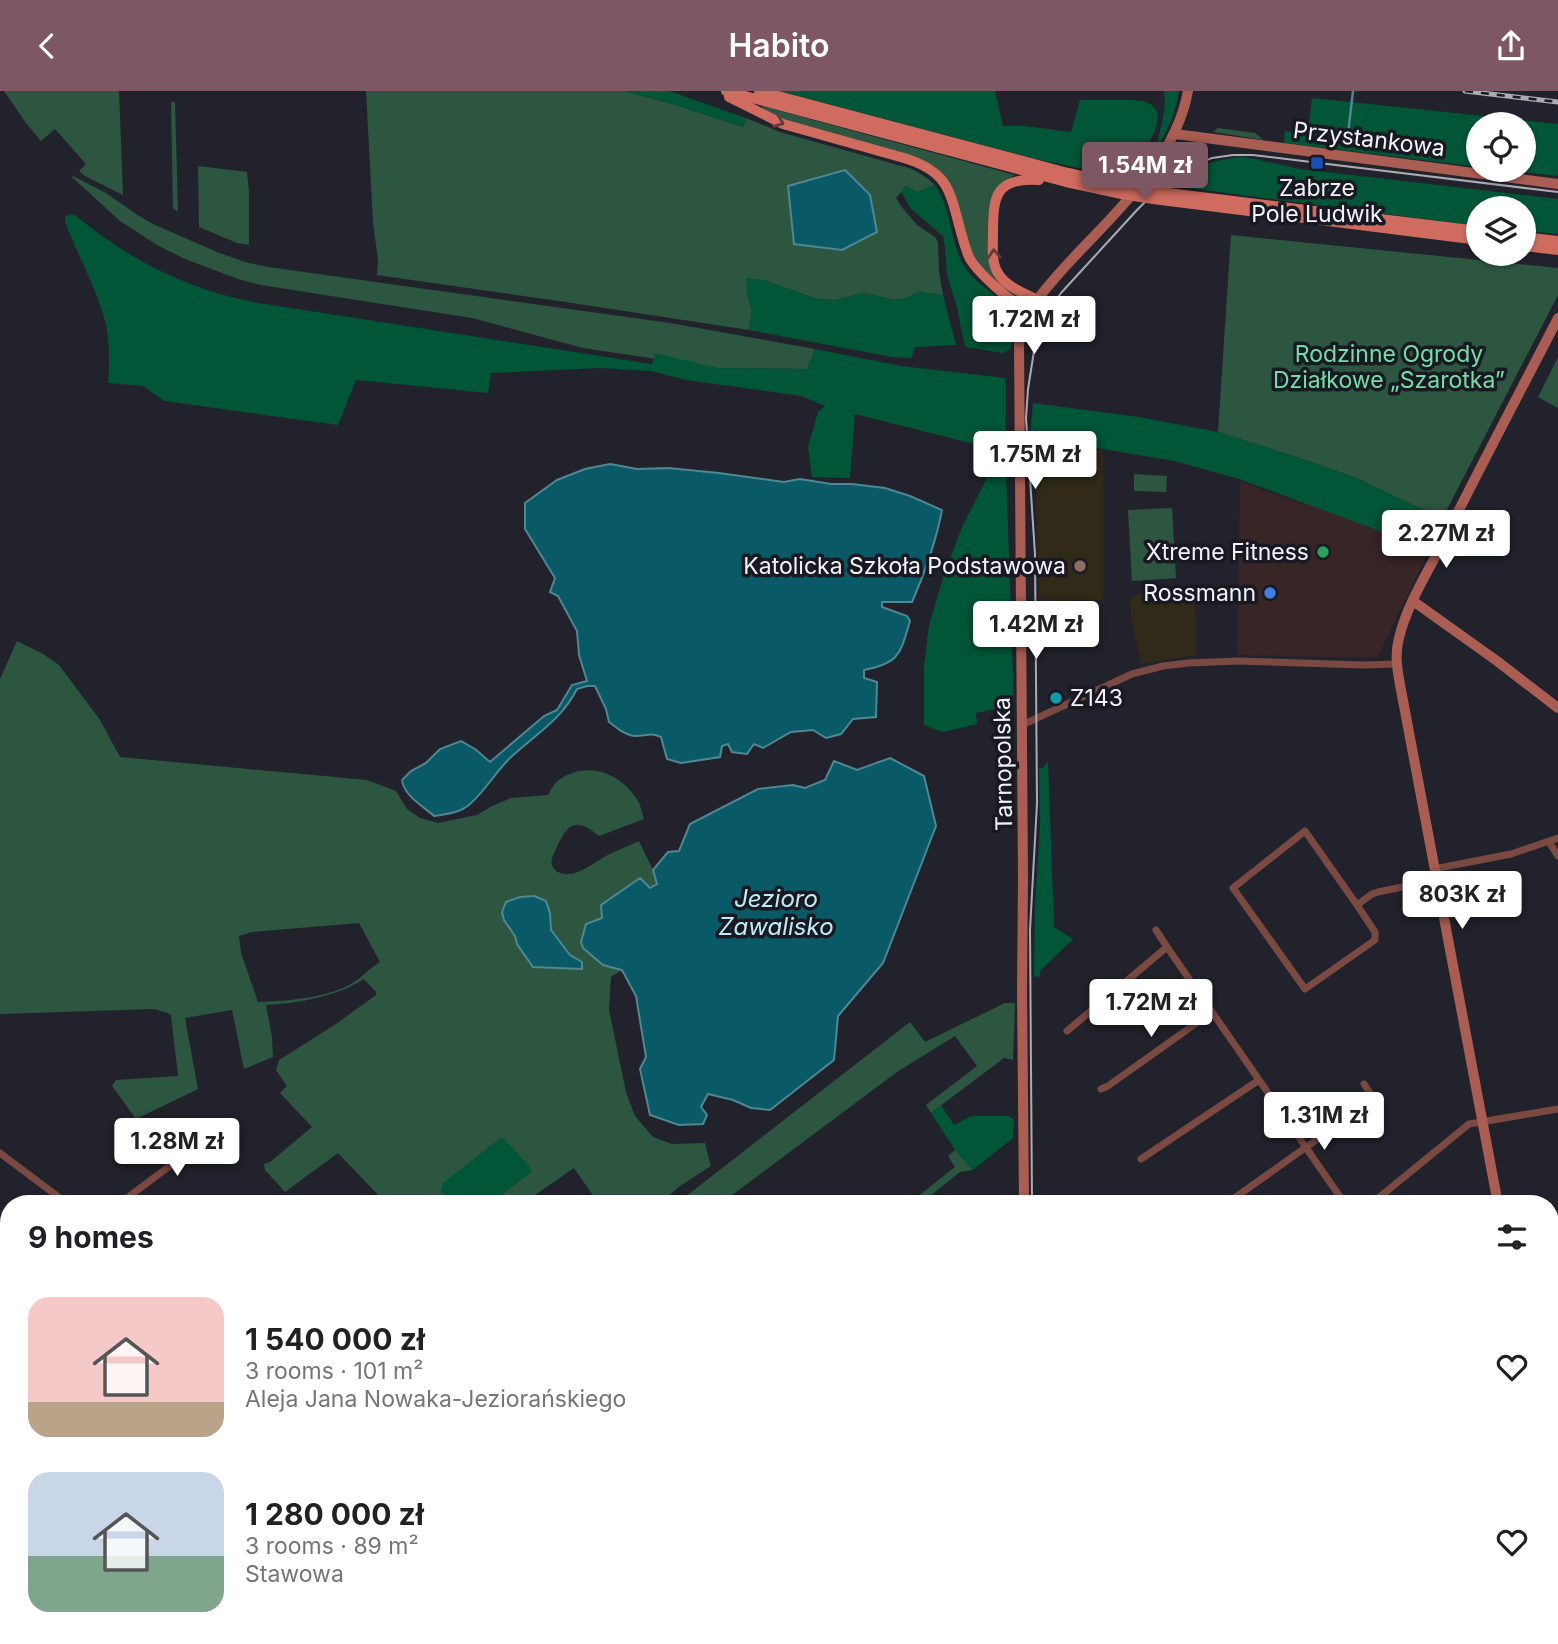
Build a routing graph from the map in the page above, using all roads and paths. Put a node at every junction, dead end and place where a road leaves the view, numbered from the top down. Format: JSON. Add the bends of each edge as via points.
{"nodes":[{"id":1,"x":719,"y":91,"type":"edge"},
{"id":2,"x":726,"y":91,"type":"edge"},
{"id":3,"x":759,"y":91,"type":"edge"},
{"id":4,"x":1188,"y":91,"type":"edge"},
{"id":5,"x":1175,"y":134,"type":"junction"},
{"id":6,"x":1066,"y":182,"type":"junction"},
{"id":7,"x":1558,"y":184,"type":"edge"},
{"id":8,"x":1125,"y":190,"type":"junction"},
{"id":9,"x":1156,"y":196,"type":"junction"},
{"id":10,"x":1466,"y":230,"type":"edge"},
{"id":11,"x":1466,"y":238,"type":"edge"},
{"id":12,"x":1536,"y":238,"type":"edge"},
{"id":13,"x":1558,"y":241,"type":"edge"},
{"id":14,"x":1536,"y":247,"type":"edge"},
{"id":15,"x":1558,"y":250,"type":"edge"},
{"id":16,"x":1038,"y":300,"type":"junction"},
{"id":17,"x":1029,"y":313,"type":"junction"},
{"id":18,"x":1558,"y":318,"type":"edge"},
{"id":19,"x":1413,"y":601,"type":"junction"},
{"id":20,"x":1396,"y":664,"type":"junction"},
{"id":21,"x":1558,"y":708,"type":"edge"},
{"id":22,"x":1022,"y":725,"type":"junction"},
{"id":23,"x":1558,"y":838,"type":"edge"},
{"id":24,"x":1549,"y":842,"type":"junction"},
{"id":25,"x":1558,"y":856,"type":"edge"},
{"id":26,"x":1435,"y":875,"type":"junction"},
{"id":27,"x":1357,"y":905,"type":"junction"},
{"id":28,"x":1156,"y":930,"type":"dead end"},
{"id":29,"x":1167,"y":947,"type":"junction"},
{"id":30,"x":1212,"y":1012,"type":"junction"},
{"id":31,"x":1067,"y":1031,"type":"dead end"},
{"id":32,"x":1259,"y":1080,"type":"junction"},
{"id":33,"x":1364,"y":1084,"type":"dead end"},
{"id":34,"x":1101,"y":1089,"type":"dead end"},
{"id":35,"x":1558,"y":1109,"type":"edge"},
{"id":36,"x":1482,"y":1121,"type":"junction"},
{"id":37,"x":219,"y":1129,"type":"dead end"},
{"id":38,"x":1305,"y":1148,"type":"junction"},
{"id":39,"x":0,"y":1153,"type":"edge"},
{"id":40,"x":1141,"y":1159,"type":"dead end"},
{"id":41,"x":56,"y":1195,"type":"edge"},
{"id":42,"x":131,"y":1195,"type":"edge"},
{"id":43,"x":1024,"y":1195,"type":"edge"},
{"id":44,"x":1239,"y":1195,"type":"edge"},
{"id":45,"x":1339,"y":1195,"type":"edge"},
{"id":46,"x":1382,"y":1195,"type":"edge"},
{"id":47,"x":1496,"y":1195,"type":"edge"}],
"edges":[{"from":1,"to":17,"type":"main road","one_way":true,"via":[[783,124],[930,168],[952,197],[972,263]]},
{"from":2,"to":6,"type":"main road"},
{"from":3,"to":8,"type":"main road"},
{"from":4,"to":5,"type":"main road"},
{"from":5,"to":7,"type":"main road","name":"Przystankowa"},
{"from":5,"to":16,"type":"main road","via":[[1141,183]]},
{"from":6,"to":8,"type":"main road"},
{"from":16,"to":6,"type":"main road","one_way":true,"via":[[1013,288],[998,273],[993,257],[993,204],[1008,184],[1024,179]]},
{"from":8,"to":9,"type":"main road","bridge":true},
{"from":9,"to":10,"type":"main road"},
{"from":9,"to":11,"type":"main road"},
{"from":12,"to":13,"type":"main road"},
{"from":14,"to":15,"type":"main road"},
{"from":16,"to":17,"type":"main road"},
{"from":17,"to":22,"type":"main road","name":"Tarnopolska","via":[[1019,341],[1018,375]]},
{"from":18,"to":19,"type":"main road"},
{"from":19,"to":20,"type":"main road","via":[[1398,640]]},
{"from":19,"to":21,"type":"main road"},
{"from":20,"to":22,"type":"street","via":[[1237,661],[1163,666],[1132,674]]},
{"from":20,"to":26,"type":"main road"},
{"from":22,"to":43,"type":"main road","name":"Tarnopolska"},
{"from":23,"to":24,"type":"street"},
{"from":24,"to":25,"type":"street"},
{"from":24,"to":26,"type":"street"},
{"from":26,"to":27,"type":"street","via":[[1372,894]]},
{"from":26,"to":36,"type":"main road"},
{"from":27,"to":27,"type":"street","via":[[1375,932],[1375,940],[1305,989],[1233,888],[1305,831]]},
{"from":28,"to":29,"type":"street"},
{"from":29,"to":30,"type":"street"},
{"from":29,"to":31,"type":"street"},
{"from":30,"to":32,"type":"street"},
{"from":30,"to":34,"type":"street"},
{"from":32,"to":38,"type":"street"},
{"from":32,"to":40,"type":"street"},
{"from":33,"to":38,"type":"street","via":[[1374,1099]]},
{"from":35,"to":36,"type":"street"},
{"from":36,"to":46,"type":"street","via":[[1465,1127]]},
{"from":36,"to":47,"type":"main road"},
{"from":37,"to":42,"type":"street"},
{"from":38,"to":44,"type":"street"},
{"from":38,"to":45,"type":"street"},
{"from":39,"to":41,"type":"street"}]}
